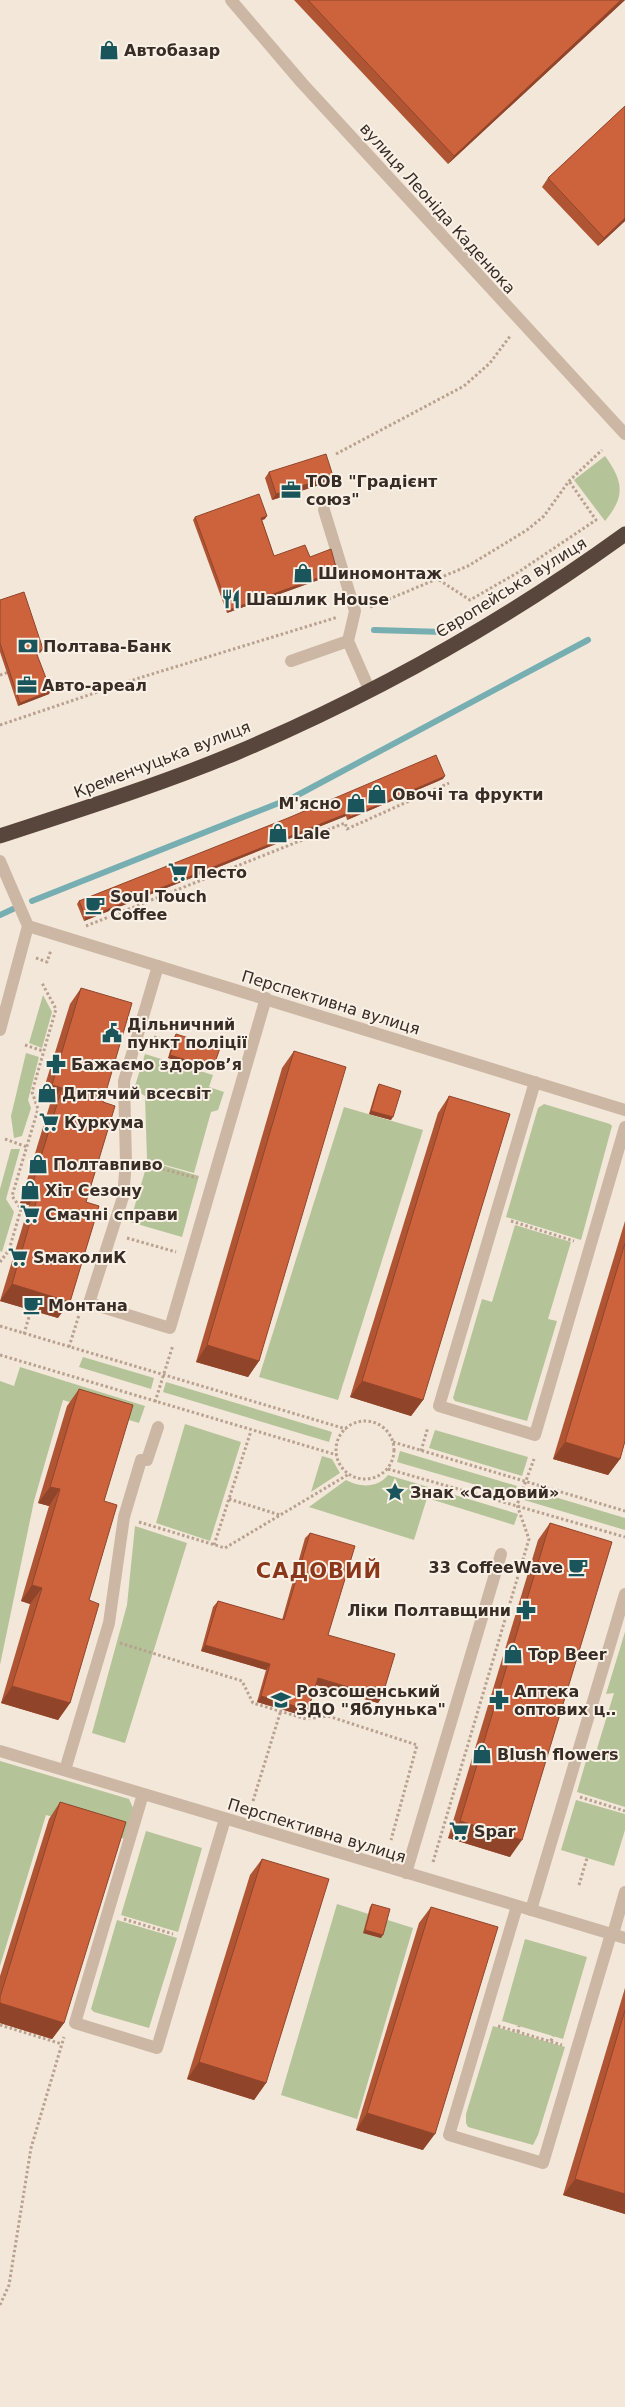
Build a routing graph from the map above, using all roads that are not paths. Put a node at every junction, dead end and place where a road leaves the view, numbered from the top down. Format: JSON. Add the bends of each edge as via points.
{"nodes":[{"id":1,"x":231,"y":0,"type":"edge"},
{"id":2,"x":625,"y":434,"type":"edge"},
{"id":3,"x":324,"y":510,"type":"dead end"},
{"id":4,"x":625,"y":534,"type":"edge"},
{"id":5,"x":348,"y":641,"type":"junction"},
{"id":6,"x":291,"y":661,"type":"dead end"},
{"id":7,"x":369,"y":689,"type":"junction"},
{"id":8,"x":334,"y":709,"type":"joint"},
{"id":9,"x":0,"y":836,"type":"edge"},
{"id":10,"x":0,"y":861,"type":"edge"},
{"id":11,"x":28,"y":926,"type":"junction"},
{"id":12,"x":158,"y":966,"type":"junction"},
{"id":13,"x":266,"y":998,"type":"junction"},
{"id":14,"x":0,"y":1030,"type":"edge"},
{"id":15,"x":535,"y":1082,"type":"junction"},
{"id":16,"x":625,"y":1110,"type":"edge"},
{"id":17,"x":625,"y":1127,"type":"edge"},
{"id":18,"x":158,"y":1427,"type":"dead end"},
{"id":19,"x":501,"y":1554,"type":"dead end"},
{"id":20,"x":625,"y":1594,"type":"edge"},
{"id":21,"x":0,"y":1751,"type":"edge"},
{"id":22,"x":65,"y":1770,"type":"junction"},
{"id":23,"x":143,"y":1794,"type":"junction"},
{"id":24,"x":225,"y":1818,"type":"junction"},
{"id":25,"x":406,"y":1873,"type":"junction"},
{"id":26,"x":625,"y":1892,"type":"edge"},
{"id":27,"x":517,"y":1906,"type":"junction"},
{"id":28,"x":531,"y":1910,"type":"junction"},
{"id":29,"x":616,"y":1935,"type":"edge"}],
"edges":[{"from":1,"to":2,"type":"street","name":"вулиця Леоніда Каденюка"},
{"from":3,"to":5,"type":"street","via":[[355,611]]},
{"from":4,"to":7,"type":"highway","name":"Європейська вулиця","via":[[479,631]]},
{"from":5,"to":6,"type":"street"},
{"from":5,"to":7,"type":"street"},
{"from":7,"to":8,"type":"highway","name":"Європейська вулиця"},
{"from":8,"to":9,"type":"highway","name":"Кременчуцька вулиця","via":[[235,753]]},
{"from":10,"to":11,"type":"street"},
{"from":11,"to":12,"type":"street","name":"Перспективна вулиця"},
{"from":11,"to":14,"type":"street"},
{"from":12,"to":13,"type":"street","name":"Перспективна вулиця"},
{"from":12,"to":13,"type":"street","via":[[124,1082],[126,1162],[123,1197],[89,1303],[170,1328]]},
{"from":13,"to":15,"type":"street","name":"Перспективна вулиця"},
{"from":15,"to":16,"type":"street","name":"Перспективна вулиця"},
{"from":15,"to":17,"type":"street","via":[[439,1406],[535,1435]]},
{"from":18,"to":22,"type":"street","via":[[147,1460],[141,1460],[124,1517],[109,1623]]},
{"from":19,"to":25,"type":"street"},
{"from":20,"to":28,"type":"street"},
{"from":21,"to":22,"type":"street","name":"Перспективна вулиця"},
{"from":22,"to":23,"type":"street","name":"Перспективна вулиця"},
{"from":23,"to":24,"type":"street","name":"Перспективна вулиця"},
{"from":23,"to":24,"type":"street","via":[[75,2023],[157,2048]]},
{"from":24,"to":25,"type":"street","name":"Перспективна вулиця"},
{"from":25,"to":27,"type":"street","name":"Перспективна вулиця"},
{"from":26,"to":29,"type":"street"},
{"from":27,"to":28,"type":"street","name":"Перспективна вулиця"},
{"from":27,"to":29,"type":"street","via":[[449,2135],[514,2155],[543,2163]]},
{"from":28,"to":29,"type":"street","name":"Перспективна вулиця"}]}
